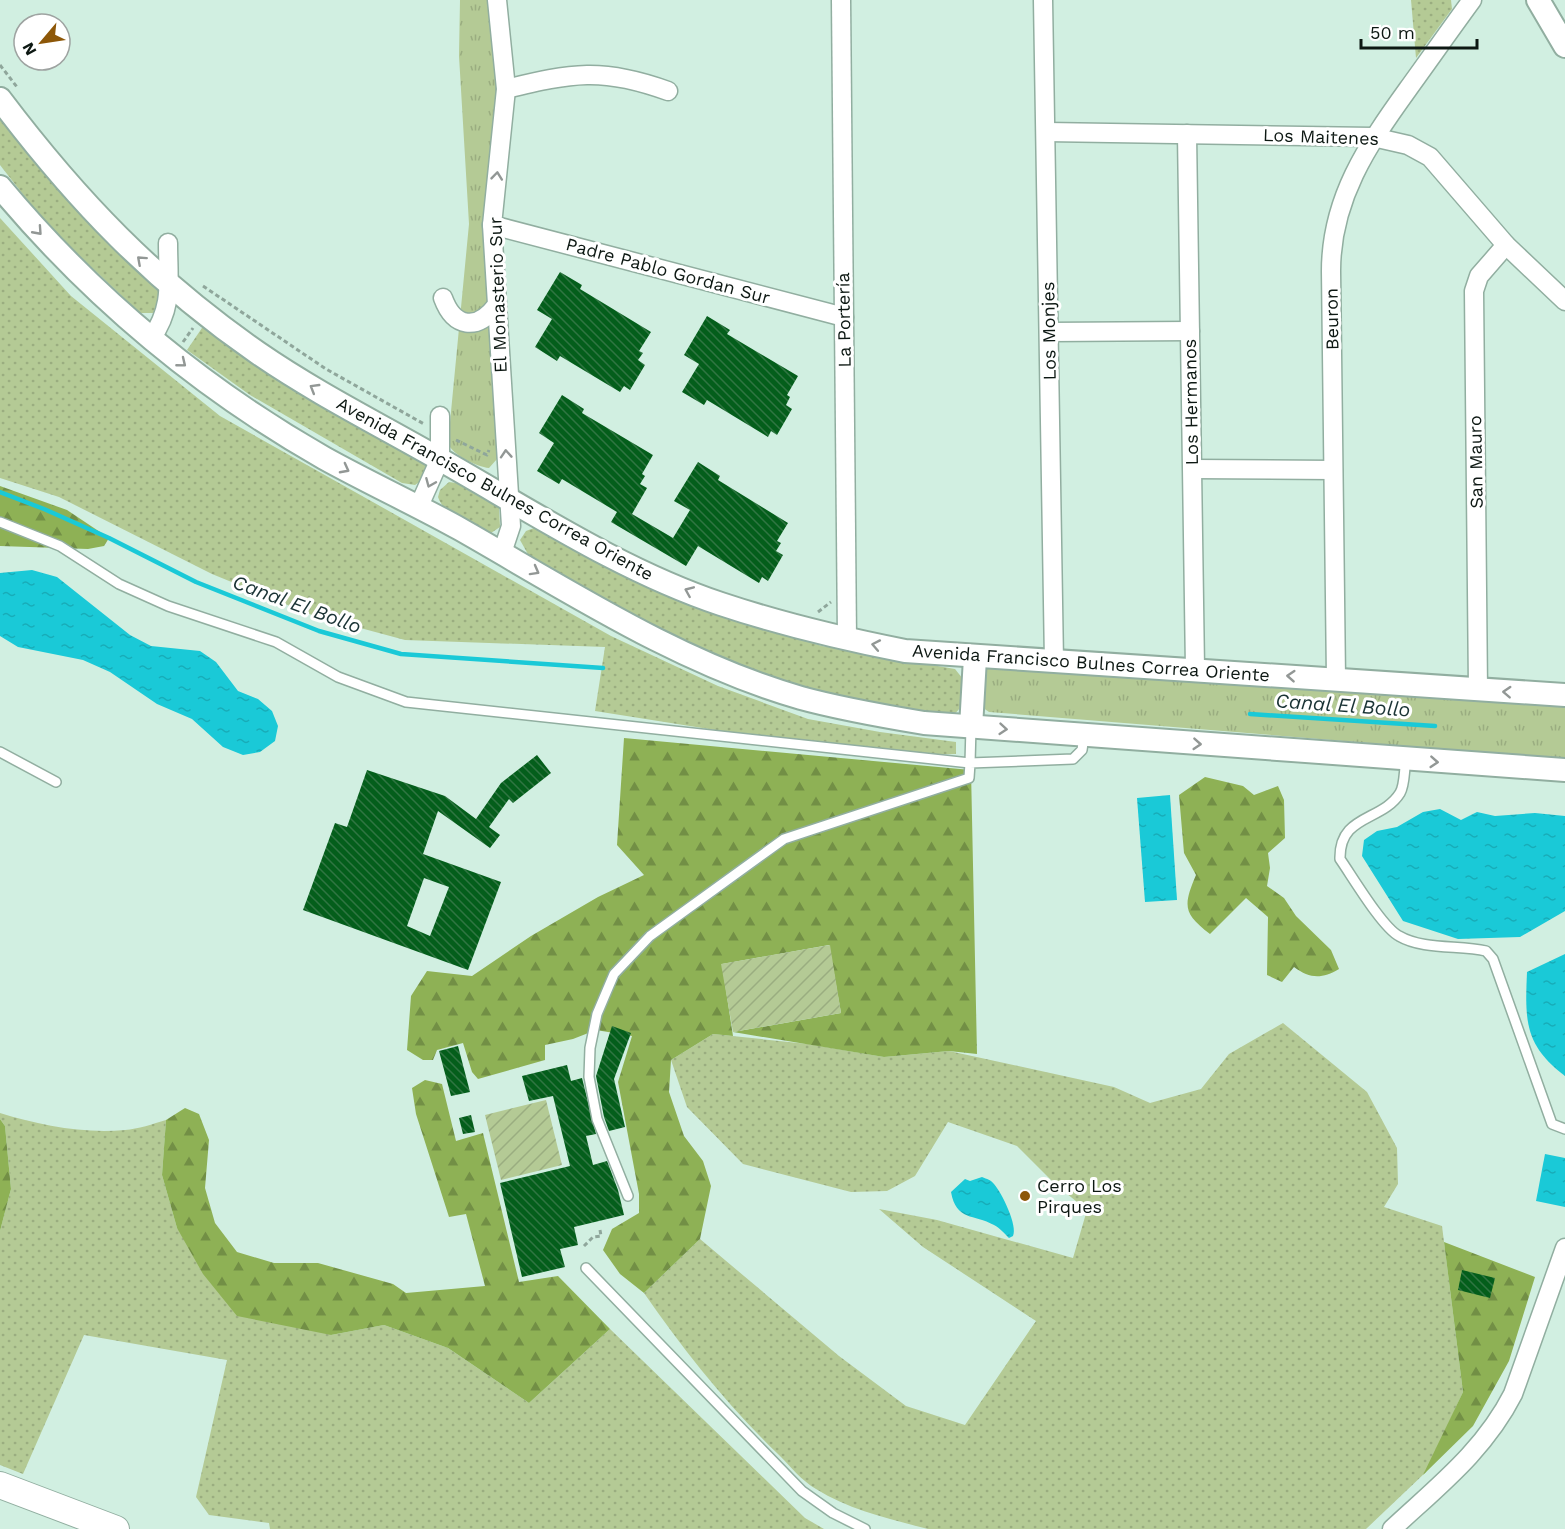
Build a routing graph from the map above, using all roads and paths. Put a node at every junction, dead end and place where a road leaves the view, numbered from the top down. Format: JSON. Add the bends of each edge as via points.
{"nodes":[{"id":1,"x":497,"y":0,"type":"edge"},
{"id":2,"x":841,"y":0,"type":"edge"},
{"id":3,"x":1043,"y":0,"type":"edge"},
{"id":4,"x":1472,"y":0,"type":"edge"},
{"id":5,"x":1538,"y":0,"type":"edge"},
{"id":6,"x":1565,"y":46,"type":"edge"},
{"id":7,"x":0,"y":65,"type":"edge"},
{"id":8,"x":506,"y":88,"type":"junction"},
{"id":9,"x":668,"y":91,"type":"dead end"},
{"id":10,"x":10,"y":95,"type":"edge"},
{"id":11,"x":1046,"y":132,"type":"junction"},
{"id":12,"x":1187,"y":134,"type":"junction"},
{"id":13,"x":1373,"y":137,"type":"junction"},
{"id":14,"x":0,"y":187,"type":"edge"},
{"id":15,"x":492,"y":225,"type":"junction"},
{"id":16,"x":168,"y":243,"type":"dead end"},
{"id":17,"x":1506,"y":245,"type":"junction"},
{"id":18,"x":194,"y":279,"type":"dead end"},
{"id":19,"x":168,"y":284,"type":"junction"},
{"id":20,"x":443,"y":298,"type":"dead end"},
{"id":21,"x":1565,"y":301,"type":"edge"},
{"id":22,"x":496,"y":306,"type":"junction"},
{"id":23,"x":844,"y":317,"type":"junction"},
{"id":24,"x":1190,"y":331,"type":"junction"},
{"id":25,"x":1050,"y":332,"type":"junction"},
{"id":26,"x":151,"y":339,"type":"junction"},
{"id":27,"x":440,"y":425,"type":"junction"},
{"id":28,"x":506,"y":445,"type":"junction"},
{"id":29,"x":440,"y":459,"type":"junction"},
{"id":30,"x":1192,"y":469,"type":"junction"},
{"id":31,"x":1333,"y":470,"type":"junction"},
{"id":32,"x":510,"y":499,"type":"junction"},
{"id":33,"x":419,"y":506,"type":"junction"},
{"id":34,"x":0,"y":522,"type":"edge"},
{"id":35,"x":502,"y":553,"type":"junction"},
{"id":36,"x":847,"y":600,"type":"junction"},
{"id":37,"x":809,"y":611,"type":"dead end"},
{"id":38,"x":847,"y":639,"type":"junction"},
{"id":39,"x":975,"y":658,"type":"junction"},
{"id":40,"x":1054,"y":662,"type":"junction"},
{"id":41,"x":1195,"y":669,"type":"junction"},
{"id":42,"x":1336,"y":679,"type":"junction"},
{"id":43,"x":1478,"y":690,"type":"junction"},
{"id":44,"x":1565,"y":695,"type":"edge"},
{"id":45,"x":972,"y":727,"type":"junction"},
{"id":46,"x":1084,"y":736,"type":"junction"},
{"id":47,"x":0,"y":752,"type":"edge"},
{"id":48,"x":1406,"y":760,"type":"junction"},
{"id":49,"x":970,"y":763,"type":"junction"},
{"id":50,"x":1565,"y":770,"type":"edge"},
{"id":51,"x":57,"y":782,"type":"dead end"},
{"id":52,"x":1565,"y":1129,"type":"edge"},
{"id":53,"x":628,"y":1196,"type":"dead end"},
{"id":54,"x":600,"y":1230,"type":"dead end"},
{"id":55,"x":584,"y":1246,"type":"dead end"},
{"id":56,"x":1565,"y":1248,"type":"edge"},
{"id":57,"x":586,"y":1268,"type":"dead end"},
{"id":58,"x":0,"y":1485,"type":"edge"},
{"id":59,"x":116,"y":1529,"type":"edge"},
{"id":60,"x":865,"y":1529,"type":"edge"},
{"id":61,"x":1392,"y":1529,"type":"edge"}],
"edges":[{"from":1,"to":8,"type":"street","name":"El Monasterio Sur"},
{"from":2,"to":23,"type":"street","name":"La Portería"},
{"from":3,"to":11,"type":"street","name":"Los Monjes"},
{"from":4,"to":13,"type":"street","name":"Beuron"},
{"from":5,"to":6,"type":"street"},
{"from":7,"to":10,"type":"path"},
{"from":8,"to":9,"type":"street","via":[[600,73],[636,79]]},
{"from":15,"to":8,"type":"street","name":"El Monasterio Sur","one_way":true},
{"from":19,"to":10,"type":"street","name":"Avenida Francisco Bulnes Correa Oriente","one_way":true,"via":[[48,163]]},
{"from":11,"to":12,"type":"street","name":"Los Maitenes"},
{"from":11,"to":25,"type":"street","name":"Los Monjes"},
{"from":12,"to":13,"type":"street","name":"Los Maitenes"},
{"from":12,"to":24,"type":"street","name":"Los Hermanos"},
{"from":13,"to":17,"type":"street","name":"Los Maitenes","via":[[1408,145],[1430,157]]},
{"from":13,"to":31,"type":"street","name":"Beuron","via":[[1345,190],[1332,243]]},
{"from":14,"to":26,"type":"street","one_way":true,"via":[[75,269]]},
{"from":15,"to":22,"type":"street","name":"El Monasterio Sur"},
{"from":15,"to":23,"type":"street","name":"Padre Pablo Gordan Sur"},
{"from":16,"to":19,"type":"street"},
{"from":17,"to":21,"type":"street","name":"Los Maitenes"},
{"from":17,"to":43,"type":"street","name":"San Mauro","via":[[1479,276],[1474,291]]},
{"from":18,"to":27,"type":"path","via":[[326,369]]},
{"from":19,"to":26,"type":"street","via":[[164,321]]},
{"from":29,"to":19,"type":"street","name":"Avenida Francisco Bulnes Correa Oriente","one_way":true,"via":[[260,354]]},
{"from":20,"to":22,"type":"street","via":[[448,312],[460,321],[481,321]]},
{"from":22,"to":28,"type":"street","name":"El Monasterio Sur"},
{"from":23,"to":36,"type":"street","name":"La Portería"},
{"from":24,"to":25,"type":"street"},
{"from":24,"to":30,"type":"street","name":"Los Hermanos"},
{"from":25,"to":40,"type":"street","name":"Los Monjes"},
{"from":26,"to":33,"type":"street","one_way":true,"via":[[280,431]]},
{"from":27,"to":28,"type":"path","via":[[487,455],[491,446]]},
{"from":27,"to":29,"type":"street"},
{"from":32,"to":28,"type":"street","name":"El Monasterio Sur","one_way":true},
{"from":29,"to":32,"type":"street","name":"Avenida Francisco Bulnes Correa Oriente"},
{"from":29,"to":33,"type":"street","one_way":true},
{"from":30,"to":31,"type":"street"},
{"from":30,"to":41,"type":"street","name":"Los Hermanos"},
{"from":31,"to":42,"type":"street","name":"Beuron"},
{"from":32,"to":35,"type":"street","name":"El Monasterio Sur","via":[[511,526]]},
{"from":38,"to":32,"type":"street","name":"Avenida Francisco Bulnes Correa Oriente","one_way":true,"via":[[710,600],[593,546]]},
{"from":33,"to":35,"type":"street"},
{"from":34,"to":49,"type":"lane","via":[[60,546],[119,584],[159,602],[276,642],[338,677],[406,702]]},
{"from":35,"to":45,"type":"street","one_way":true,"via":[[640,630],[758,683],[852,711]]},
{"from":36,"to":37,"type":"path","via":[[834,601],[819,612]]},
{"from":36,"to":38,"type":"street","name":"La Portería"},
{"from":39,"to":38,"type":"street","name":"Avenida Francisco Bulnes Correa Oriente","one_way":true,"via":[[905,651]]},
{"from":39,"to":40,"type":"street","name":"Avenida Francisco Bulnes Correa Oriente"},
{"from":39,"to":45,"type":"street"},
{"from":40,"to":41,"type":"street","name":"Avenida Francisco Bulnes Correa Oriente"},
{"from":42,"to":41,"type":"street","name":"Avenida Francisco Bulnes Correa Oriente","one_way":true},
{"from":42,"to":43,"type":"street","name":"Avenida Francisco Bulnes Correa Oriente"},
{"from":44,"to":43,"type":"street","name":"Avenida Francisco Bulnes Correa Oriente","one_way":true},
{"from":45,"to":46,"type":"street","one_way":true},
{"from":45,"to":49,"type":"lane"},
{"from":46,"to":48,"type":"street","one_way":true},
{"from":46,"to":49,"type":"lane","via":[[1082,750],[1073,759]]},
{"from":47,"to":51,"type":"lane"},
{"from":48,"to":50,"type":"street","one_way":true},
{"from":48,"to":52,"type":"lane","via":[[1401,792],[1351,827],[1339,847],[1340,859],[1399,936],[1424,944],[1486,951],[1493,959],[1552,1124]]},
{"from":49,"to":53,"type":"lane","via":[[969,778],[784,839],[651,936],[614,974],[597,1014],[589,1077],[597,1119]]},
{"from":54,"to":55,"type":"path","via":[[601,1236],[593,1237]]},
{"from":56,"to":61,"type":"street","via":[[1513,1394],[1500,1418],[1468,1460]]},
{"from":57,"to":60,"type":"lane","via":[[802,1491]]},
{"from":58,"to":59,"type":"main road"}]}
